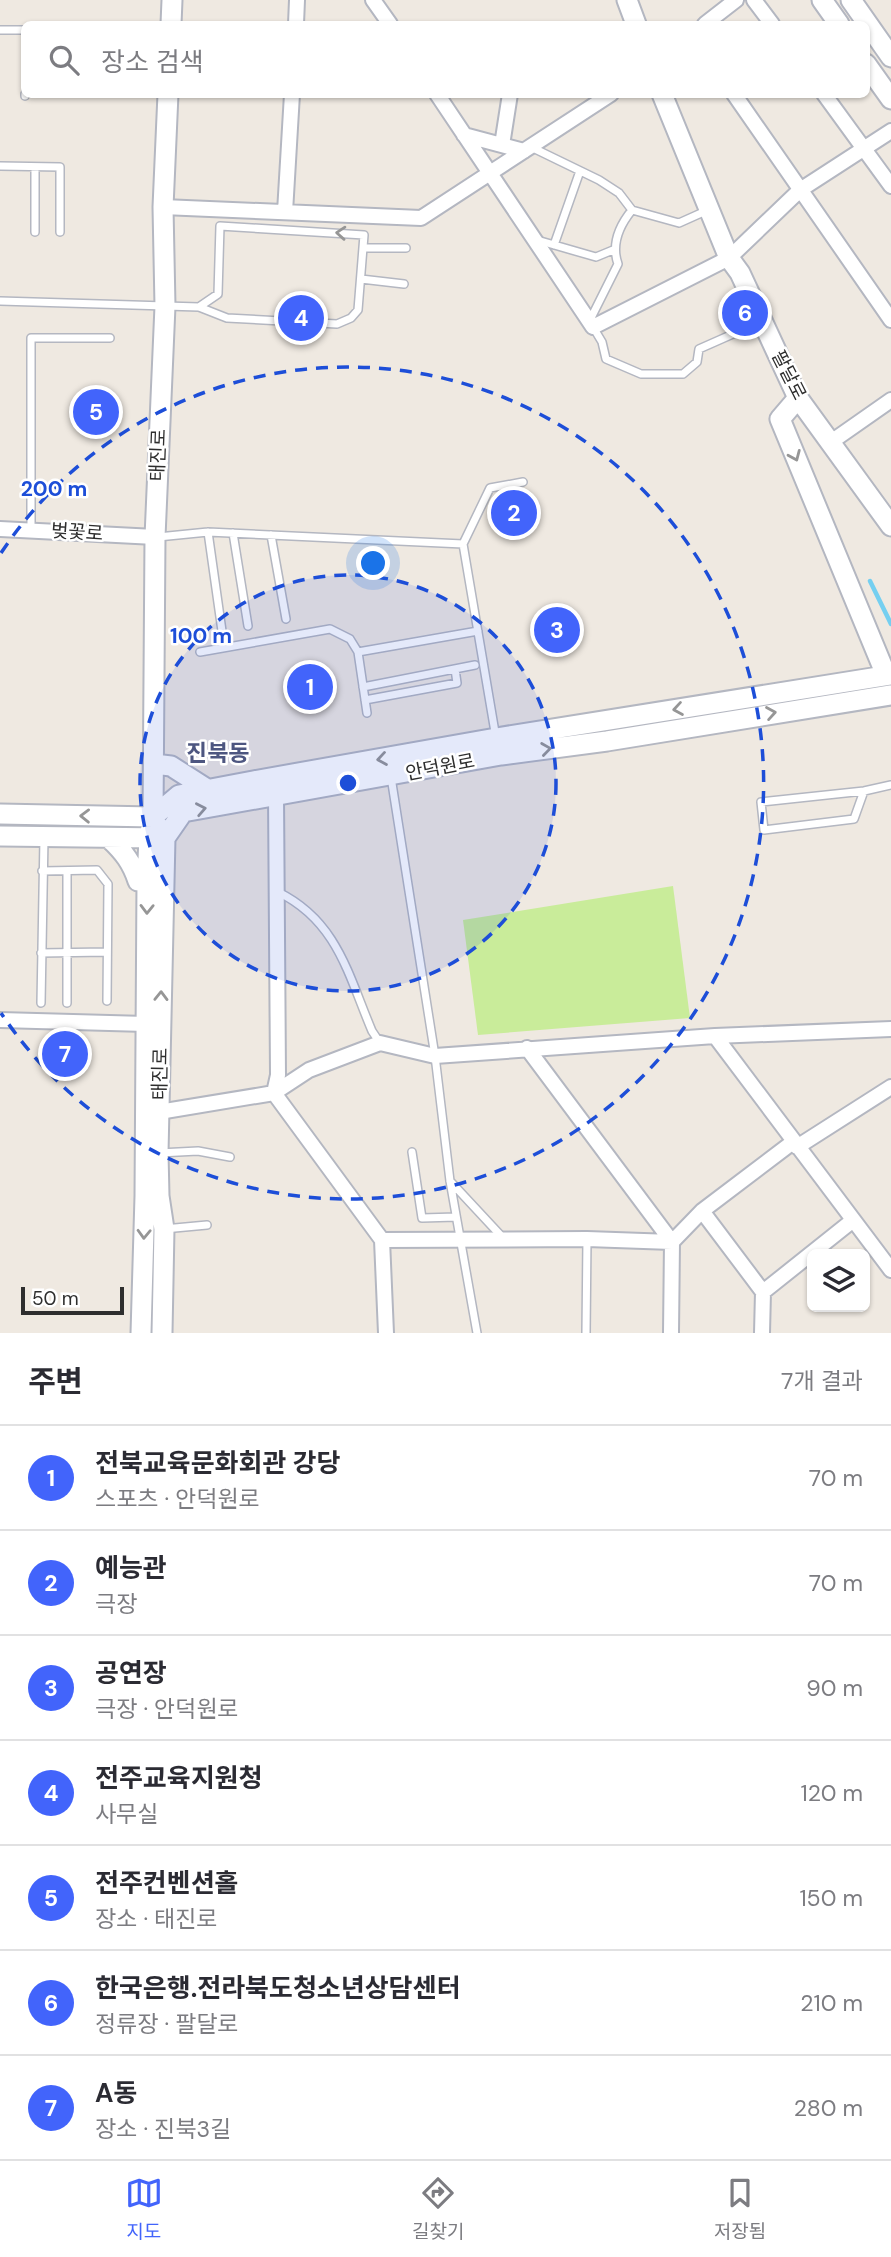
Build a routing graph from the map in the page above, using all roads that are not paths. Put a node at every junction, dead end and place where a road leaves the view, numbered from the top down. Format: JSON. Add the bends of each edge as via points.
{"nodes":[{"id":1,"x":172,"y":0,"type":"edge"},
{"id":2,"x":298,"y":0,"type":"edge"},
{"id":3,"x":373,"y":0,"type":"edge"},
{"id":4,"x":627,"y":0,"type":"edge"},
{"id":5,"x":736,"y":0,"type":"edge"},
{"id":6,"x":754,"y":0,"type":"edge"},
{"id":7,"x":821,"y":0,"type":"edge"},
{"id":8,"x":851,"y":0,"type":"edge"},
{"id":9,"x":171,"y":21,"type":"edge"},
{"id":10,"x":296,"y":21,"type":"edge"},
{"id":11,"x":388,"y":21,"type":"edge"},
{"id":12,"x":635,"y":21,"type":"edge"},
{"id":13,"x":709,"y":21,"type":"edge"},
{"id":14,"x":770,"y":21,"type":"edge"},
{"id":15,"x":837,"y":21,"type":"edge"},
{"id":16,"x":866,"y":21,"type":"edge"},
{"id":17,"x":870,"y":27,"type":"edge"},
{"id":18,"x":0,"y":30,"type":"edge"},
{"id":19,"x":21,"y":30,"type":"edge"},
{"id":20,"x":891,"y":57,"type":"edge"},
{"id":21,"x":870,"y":70,"type":"edge"},
{"id":22,"x":168,"y":98,"type":"edge"},
{"id":23,"x":292,"y":98,"type":"edge"},
{"id":24,"x":440,"y":98,"type":"edge"},
{"id":25,"x":509,"y":98,"type":"edge"},
{"id":26,"x":605,"y":98,"type":"edge"},
{"id":27,"x":664,"y":98,"type":"edge"},
{"id":28,"x":737,"y":98,"type":"edge"},
{"id":29,"x":827,"y":98,"type":"edge"},
{"id":30,"x":891,"y":99,"type":"edge"},
{"id":31,"x":891,"y":131,"type":"edge"},
{"id":32,"x":464,"y":135,"type":"junction"},
{"id":33,"x":502,"y":145,"type":"junction"},
{"id":34,"x":528,"y":148,"type":"junction"},
{"id":35,"x":863,"y":148,"type":"junction"},
{"id":36,"x":0,"y":166,"type":"edge"},
{"id":37,"x":35,"y":167,"type":"junction"},
{"id":38,"x":580,"y":170,"type":"junction"},
{"id":39,"x":490,"y":173,"type":"junction"},
{"id":40,"x":891,"y":186,"type":"edge"},
{"id":41,"x":800,"y":190,"type":"junction"},
{"id":42,"x":163,"y":207,"type":"junction"},
{"id":43,"x":710,"y":209,"type":"junction"},
{"id":44,"x":632,"y":210,"type":"junction"},
{"id":45,"x":285,"y":212,"type":"junction"},
{"id":46,"x":34,"y":232,"type":"dead end"},
{"id":47,"x":60,"y":232,"type":"dead end"},
{"id":48,"x":534,"y":239,"type":"junction"},
{"id":49,"x":554,"y":245,"type":"junction"},
{"id":50,"x":363,"y":248,"type":"junction"},
{"id":51,"x":406,"y":248,"type":"dead end"},
{"id":52,"x":613,"y":250,"type":"junction"},
{"id":53,"x":729,"y":258,"type":"junction"},
{"id":54,"x":361,"y":279,"type":"junction"},
{"id":55,"x":404,"y":284,"type":"dead end"},
{"id":56,"x":0,"y":301,"type":"edge"},
{"id":57,"x":165,"y":306,"type":"junction"},
{"id":58,"x":200,"y":307,"type":"junction"},
{"id":59,"x":891,"y":320,"type":"edge"},
{"id":60,"x":762,"y":321,"type":"junction"},
{"id":61,"x":591,"y":324,"type":"junction"},
{"id":62,"x":110,"y":338,"type":"dead end"},
{"id":63,"x":798,"y":398,"type":"junction"},
{"id":64,"x":891,"y":400,"type":"edge"},
{"id":65,"x":831,"y":442,"type":"junction"},
{"id":66,"x":523,"y":482,"type":"dead end"},
{"id":67,"x":891,"y":526,"type":"edge"},
{"id":68,"x":0,"y":529,"type":"edge"},
{"id":69,"x":31,"y":529,"type":"junction"},
{"id":70,"x":208,"y":532,"type":"junction"},
{"id":71,"x":233,"y":533,"type":"junction"},
{"id":72,"x":271,"y":535,"type":"junction"},
{"id":73,"x":155,"y":537,"type":"junction"},
{"id":74,"x":463,"y":544,"type":"junction"},
{"id":75,"x":286,"y":619,"type":"dead end"},
{"id":76,"x":248,"y":626,"type":"dead end"},
{"id":77,"x":222,"y":631,"type":"dead end"},
{"id":78,"x":478,"y":631,"type":"junction"},
{"id":79,"x":201,"y":652,"type":"dead end"},
{"id":80,"x":358,"y":652,"type":"junction"},
{"id":81,"x":475,"y":665,"type":"dead end"},
{"id":82,"x":454,"y":669,"type":"junction"},
{"id":83,"x":889,"y":675,"type":"edge"},
{"id":84,"x":363,"y":687,"type":"junction"},
{"id":85,"x":891,"y":695,"type":"edge"},
{"id":86,"x":365,"y":700,"type":"junction"},
{"id":87,"x":367,"y":713,"type":"dead end"},
{"id":88,"x":499,"y":747,"type":"junction"},
{"id":89,"x":154,"y":764,"type":"junction"},
{"id":90,"x":391,"y":777,"type":"junction"},
{"id":91,"x":891,"y":785,"type":"edge"},
{"id":92,"x":207,"y":789,"type":"junction"},
{"id":93,"x":864,"y":791,"type":"junction"},
{"id":94,"x":276,"y":795,"type":"junction"},
{"id":95,"x":0,"y":814,"type":"edge"},
{"id":96,"x":153,"y":817,"type":"junction"},
{"id":97,"x":0,"y":836,"type":"edge"},
{"id":98,"x":44,"y":837,"type":"junction"},
{"id":99,"x":157,"y":838,"type":"junction"},
{"id":100,"x":110,"y":839,"type":"junction"},
{"id":101,"x":42,"y":871,"type":"junction"},
{"id":102,"x":67,"y":871,"type":"junction"},
{"id":103,"x":147,"y":881,"type":"junction"},
{"id":104,"x":278,"y":892,"type":"junction"},
{"id":105,"x":107,"y":951,"type":"junction"},
{"id":106,"x":67,"y":952,"type":"junction"},
{"id":107,"x":41,"y":953,"type":"junction"},
{"id":108,"x":107,"y":1001,"type":"dead end"},
{"id":109,"x":40,"y":1003,"type":"dead end"},
{"id":110,"x":67,"y":1003,"type":"dead end"},
{"id":111,"x":0,"y":1020,"type":"edge"},
{"id":112,"x":146,"y":1024,"type":"junction"},
{"id":113,"x":891,"y":1029,"type":"edge"},
{"id":114,"x":715,"y":1036,"type":"junction"},
{"id":115,"x":380,"y":1043,"type":"junction"},
{"id":116,"x":527,"y":1048,"type":"junction"},
{"id":117,"x":435,"y":1056,"type":"junction"},
{"id":118,"x":891,"y":1087,"type":"edge"},
{"id":119,"x":274,"y":1093,"type":"junction"},
{"id":120,"x":159,"y":1112,"type":"junction"},
{"id":121,"x":795,"y":1145,"type":"junction"},
{"id":122,"x":412,"y":1152,"type":"dead end"},
{"id":123,"x":158,"y":1153,"type":"junction"},
{"id":124,"x":230,"y":1157,"type":"dead end"},
{"id":125,"x":450,"y":1181,"type":"junction"},
{"id":126,"x":702,"y":1211,"type":"junction"},
{"id":127,"x":456,"y":1217,"type":"junction"},
{"id":128,"x":852,"y":1221,"type":"junction"},
{"id":129,"x":207,"y":1225,"type":"dead end"},
{"id":130,"x":164,"y":1229,"type":"junction"},
{"id":131,"x":504,"y":1239,"type":"junction"},
{"id":132,"x":587,"y":1239,"type":"junction"},
{"id":133,"x":382,"y":1240,"type":"junction"},
{"id":134,"x":460,"y":1240,"type":"junction"},
{"id":135,"x":672,"y":1242,"type":"junction"},
{"id":136,"x":891,"y":1270,"type":"edge"},
{"id":137,"x":763,"y":1292,"type":"junction"},
{"id":138,"x":141,"y":1333,"type":"edge"},
{"id":139,"x":162,"y":1333,"type":"edge"},
{"id":140,"x":386,"y":1333,"type":"edge"},
{"id":141,"x":477,"y":1333,"type":"edge"},
{"id":142,"x":586,"y":1333,"type":"edge"},
{"id":143,"x":671,"y":1333,"type":"edge"},
{"id":144,"x":762,"y":1333,"type":"edge"}],
"edges":[{"from":1,"to":9,"type":"street"},
{"from":2,"to":10,"type":"street"},
{"from":3,"to":11,"type":"street"},
{"from":4,"to":12,"type":"street"},
{"from":5,"to":13,"type":"street"},
{"from":6,"to":14,"type":"street"},
{"from":7,"to":15,"type":"street"},
{"from":8,"to":16,"type":"street"},
{"from":17,"to":20,"type":"street"},
{"from":18,"to":19,"type":"lane"},
{"from":21,"to":30,"type":"street"},
{"from":22,"to":42,"type":"street","name":"태진로"},
{"from":23,"to":45,"type":"street"},
{"from":24,"to":32,"type":"street"},
{"from":25,"to":33,"type":"street"},
{"from":26,"to":34,"type":"street"},
{"from":27,"to":43,"type":"street","name":"팔달로"},
{"from":28,"to":41,"type":"street"},
{"from":29,"to":35,"type":"street"},
{"from":31,"to":35,"type":"street"},
{"from":32,"to":33,"type":"street"},
{"from":32,"to":39,"type":"street"},
{"from":33,"to":34,"type":"street"},
{"from":34,"to":38,"type":"lane"},
{"from":34,"to":39,"type":"street"},
{"from":35,"to":40,"type":"street"},
{"from":35,"to":41,"type":"street"},
{"from":36,"to":37,"type":"lane"},
{"from":37,"to":46,"type":"lane"},
{"from":37,"to":47,"type":"lane","via":[[60,167]]},
{"from":38,"to":44,"type":"lane","via":[[620,193]]},
{"from":38,"to":49,"type":"lane"},
{"from":39,"to":45,"type":"street","via":[[421,218]]},
{"from":39,"to":48,"type":"street"},
{"from":41,"to":53,"type":"street"},
{"from":41,"to":59,"type":"street"},
{"from":42,"to":45,"type":"street"},
{"from":42,"to":57,"type":"street","name":"태진로"},
{"from":43,"to":44,"type":"lane","via":[[679,223]]},
{"from":43,"to":53,"type":"street","name":"팔달로"},
{"from":44,"to":52,"type":"lane","via":[[621,223]]},
{"from":48,"to":49,"type":"lane"},
{"from":48,"to":61,"type":"street"},
{"from":49,"to":52,"type":"lane","via":[[596,257]]},
{"from":50,"to":51,"type":"lane"},
{"from":50,"to":54,"type":"lane"},
{"from":50,"to":58,"type":"lane","one_way":true,"via":[[364,235],[220,226],[218,294]]},
{"from":52,"to":61,"type":"lane","via":[[618,264]]},
{"from":53,"to":60,"type":"street","name":"팔달로"},
{"from":53,"to":61,"type":"street"},
{"from":54,"to":55,"type":"lane"},
{"from":54,"to":58,"type":"lane","via":[[358,310],[337,324],[227,318]]},
{"from":56,"to":57,"type":"lane"},
{"from":57,"to":58,"type":"lane"},
{"from":57,"to":73,"type":"street","name":"태진로"},
{"from":60,"to":61,"type":"lane","via":[[699,349],[697,362],[683,374],[641,374],[606,359]]},
{"from":60,"to":63,"type":"street","name":"팔달로"},
{"from":62,"to":69,"type":"lane","via":[[31,338]]},
{"from":63,"to":65,"type":"street","name":"팔달로"},
{"from":63,"to":83,"type":"street","one_way":true,"via":[[780,419]]},
{"from":64,"to":65,"type":"street"},
{"from":65,"to":67,"type":"street","name":"팔달로"},
{"from":66,"to":74,"type":"lane","via":[[490,488]]},
{"from":68,"to":69,"type":"street","name":"벚꽃로"},
{"from":69,"to":73,"type":"street","name":"벚꽃로"},
{"from":70,"to":71,"type":"lane"},
{"from":70,"to":73,"type":"lane"},
{"from":70,"to":77,"type":"lane"},
{"from":71,"to":72,"type":"lane"},
{"from":71,"to":76,"type":"lane"},
{"from":72,"to":74,"type":"lane"},
{"from":72,"to":75,"type":"lane"},
{"from":73,"to":89,"type":"street","name":"태진로"},
{"from":74,"to":78,"type":"lane"},
{"from":78,"to":80,"type":"lane"},
{"from":78,"to":88,"type":"lane"},
{"from":79,"to":80,"type":"lane","via":[[330,629],[350,639]]},
{"from":80,"to":84,"type":"lane"},
{"from":81,"to":82,"type":"lane"},
{"from":82,"to":84,"type":"lane"},
{"from":82,"to":86,"type":"lane","via":[[457,683]]},
{"from":83,"to":88,"type":"street","name":"안덕원로","one_way":true},
{"from":84,"to":86,"type":"lane"},
{"from":88,"to":85,"type":"street","name":"안덕원로","one_way":true,"via":[[607,741]]},
{"from":86,"to":87,"type":"lane"},
{"from":88,"to":90,"type":"street","name":"안덕원로"},
{"from":88,"to":92,"type":"street","name":"안덕원로","one_way":true},
{"from":89,"to":92,"type":"street","via":[[172,766]]},
{"from":89,"to":96,"type":"street","name":"태진로"},
{"from":90,"to":94,"type":"street","name":"안덕원로"},
{"from":90,"to":117,"type":"lane"},
{"from":91,"to":93,"type":"lane"},
{"from":92,"to":96,"type":"street","name":"안덕원로","via":[[179,795]]},
{"from":93,"to":93,"type":"lane","via":[[761,802],[764,830],[854,819]]},
{"from":99,"to":94,"type":"street","name":"안덕원로","one_way":true,"via":[[183,812]]},
{"from":94,"to":104,"type":"street"},
{"from":96,"to":95,"type":"street","one_way":true},
{"from":96,"to":99,"type":"street","name":"태진로"},
{"from":97,"to":98,"type":"street"},
{"from":98,"to":100,"type":"street"},
{"from":98,"to":101,"type":"lane"},
{"from":99,"to":100,"type":"street"},
{"from":99,"to":103,"type":"street","name":"태진로"},
{"from":120,"to":99,"type":"street","name":"태진로","one_way":true},
{"from":100,"to":103,"type":"street","via":[[132,864],[138,881]]},
{"from":101,"to":102,"type":"lane"},
{"from":101,"to":107,"type":"lane"},
{"from":102,"to":105,"type":"lane","via":[[97,870],[108,884]]},
{"from":102,"to":106,"type":"lane"},
{"from":103,"to":112,"type":"street","name":"태진로","one_way":true},
{"from":104,"to":115,"type":"lane","via":[[311,912],[330,934]]},
{"from":104,"to":119,"type":"street","via":[[278,1075]]},
{"from":105,"to":106,"type":"lane"},
{"from":105,"to":108,"type":"lane"},
{"from":106,"to":107,"type":"lane"},
{"from":106,"to":110,"type":"lane"},
{"from":107,"to":109,"type":"lane"},
{"from":111,"to":112,"type":"street"},
{"from":112,"to":138,"type":"street","name":"태진로","one_way":true},
{"from":113,"to":114,"type":"street"},
{"from":114,"to":116,"type":"street"},
{"from":114,"to":121,"type":"street"},
{"from":115,"to":117,"type":"street"},
{"from":115,"to":119,"type":"street","via":[[309,1070]]},
{"from":116,"to":117,"type":"street"},
{"from":116,"to":135,"type":"street"},
{"from":117,"to":125,"type":"lane"},
{"from":118,"to":121,"type":"street"},
{"from":119,"to":120,"type":"street"},
{"from":119,"to":133,"type":"street"},
{"from":120,"to":123,"type":"street","name":"태진로"},
{"from":121,"to":126,"type":"street"},
{"from":121,"to":128,"type":"street"},
{"from":122,"to":127,"type":"lane","via":[[422,1218]]},
{"from":123,"to":124,"type":"lane","via":[[198,1151]]},
{"from":123,"to":130,"type":"street","name":"태진로"},
{"from":125,"to":127,"type":"lane"},
{"from":125,"to":131,"type":"lane"},
{"from":126,"to":135,"type":"street"},
{"from":126,"to":137,"type":"street"},
{"from":127,"to":134,"type":"lane"},
{"from":128,"to":136,"type":"street"},
{"from":128,"to":137,"type":"street"},
{"from":129,"to":130,"type":"lane"},
{"from":130,"to":139,"type":"street","name":"태진로"},
{"from":131,"to":132,"type":"street"},
{"from":131,"to":134,"type":"street"},
{"from":132,"to":135,"type":"street"},
{"from":132,"to":142,"type":"lane"},
{"from":133,"to":134,"type":"street"},
{"from":133,"to":140,"type":"street"},
{"from":134,"to":141,"type":"lane"},
{"from":135,"to":143,"type":"street"},
{"from":137,"to":144,"type":"street"}]}
